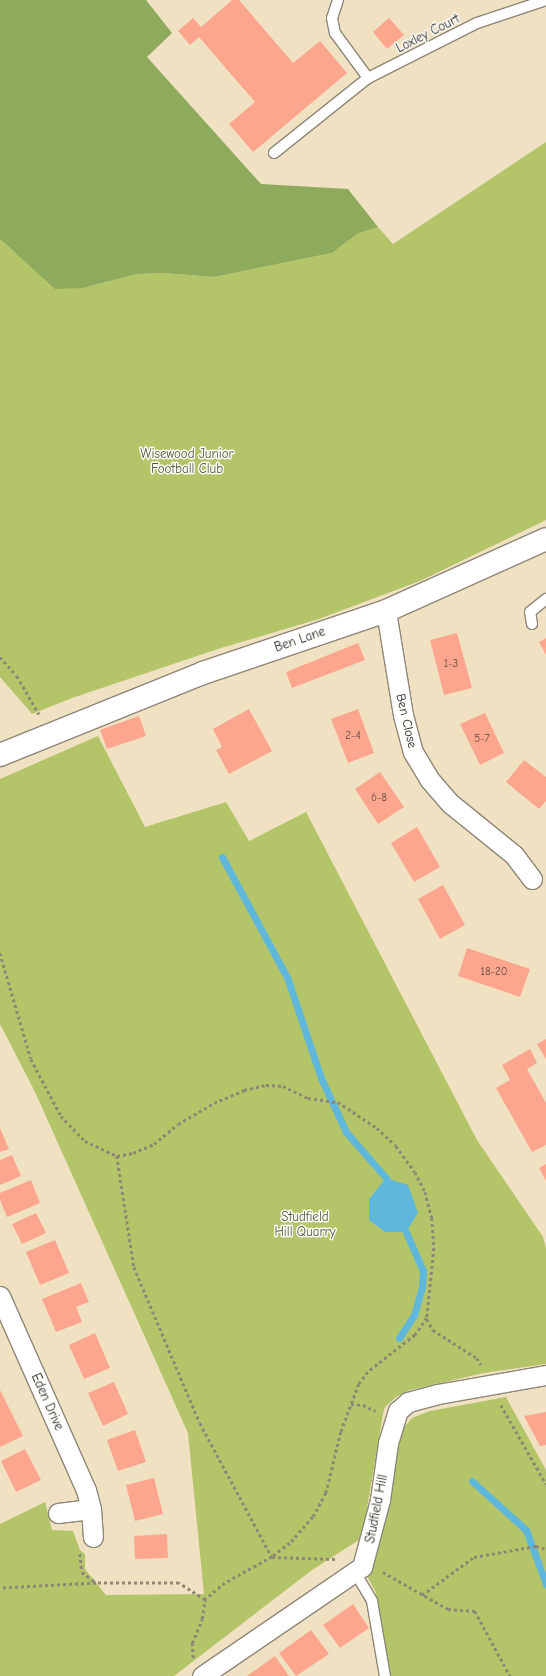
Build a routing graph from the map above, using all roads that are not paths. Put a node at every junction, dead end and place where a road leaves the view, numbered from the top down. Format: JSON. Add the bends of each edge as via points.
{"nodes":[{"id":1,"x":338,"y":0,"type":"edge"},
{"id":2,"x":546,"y":0,"type":"edge"},
{"id":3,"x":368,"y":78,"type":"junction"},
{"id":4,"x":274,"y":153,"type":"dead end"},
{"id":5,"x":546,"y":539,"type":"edge"},
{"id":6,"x":546,"y":599,"type":"edge"},
{"id":7,"x":386,"y":611,"type":"junction"},
{"id":8,"x":532,"y":624,"type":"dead end"},
{"id":9,"x":0,"y":755,"type":"edge"},
{"id":10,"x":532,"y":879,"type":"dead end"},
{"id":11,"x":0,"y":1296,"type":"edge"},
{"id":12,"x":546,"y":1375,"type":"edge"},
{"id":13,"x":91,"y":1509,"type":"junction"},
{"id":14,"x":58,"y":1513,"type":"dead end"},
{"id":15,"x":93,"y":1537,"type":"road end"},
{"id":16,"x":361,"y":1568,"type":"junction"},
{"id":17,"x":198,"y":1669,"type":"edge"},
{"id":18,"x":385,"y":1676,"type":"edge"}],
"edges":[{"from":1,"to":3,"type":"lane","via":[[332,18],[335,33]]},
{"from":2,"to":3,"type":"lane","name":"Loxley Court","via":[[478,23]]},
{"from":3,"to":4,"type":"lane","name":"Loxley Court"},
{"from":5,"to":7,"type":"street","name":"Ben Lane"},
{"from":6,"to":8,"type":"lane","via":[[530,612]]},
{"from":7,"to":9,"type":"street","name":"Ben Lane","via":[[203,673]]},
{"from":7,"to":10,"type":"street","name":"Ben Close","via":[[403,715],[413,752],[429,779],[451,804],[514,855]]},
{"from":11,"to":13,"type":"street","name":"Eden Drive","via":[[84,1484]]},
{"from":12,"to":16,"type":"street","name":"Studfield Hill","via":[[408,1402],[398,1411],[388,1443],[380,1500]]},
{"from":13,"to":14,"type":"street"},
{"from":13,"to":15,"type":"street","name":"Eden Drive"},
{"from":16,"to":17,"type":"street"},
{"from":16,"to":18,"type":"lane","via":[[372,1601]]}]}
